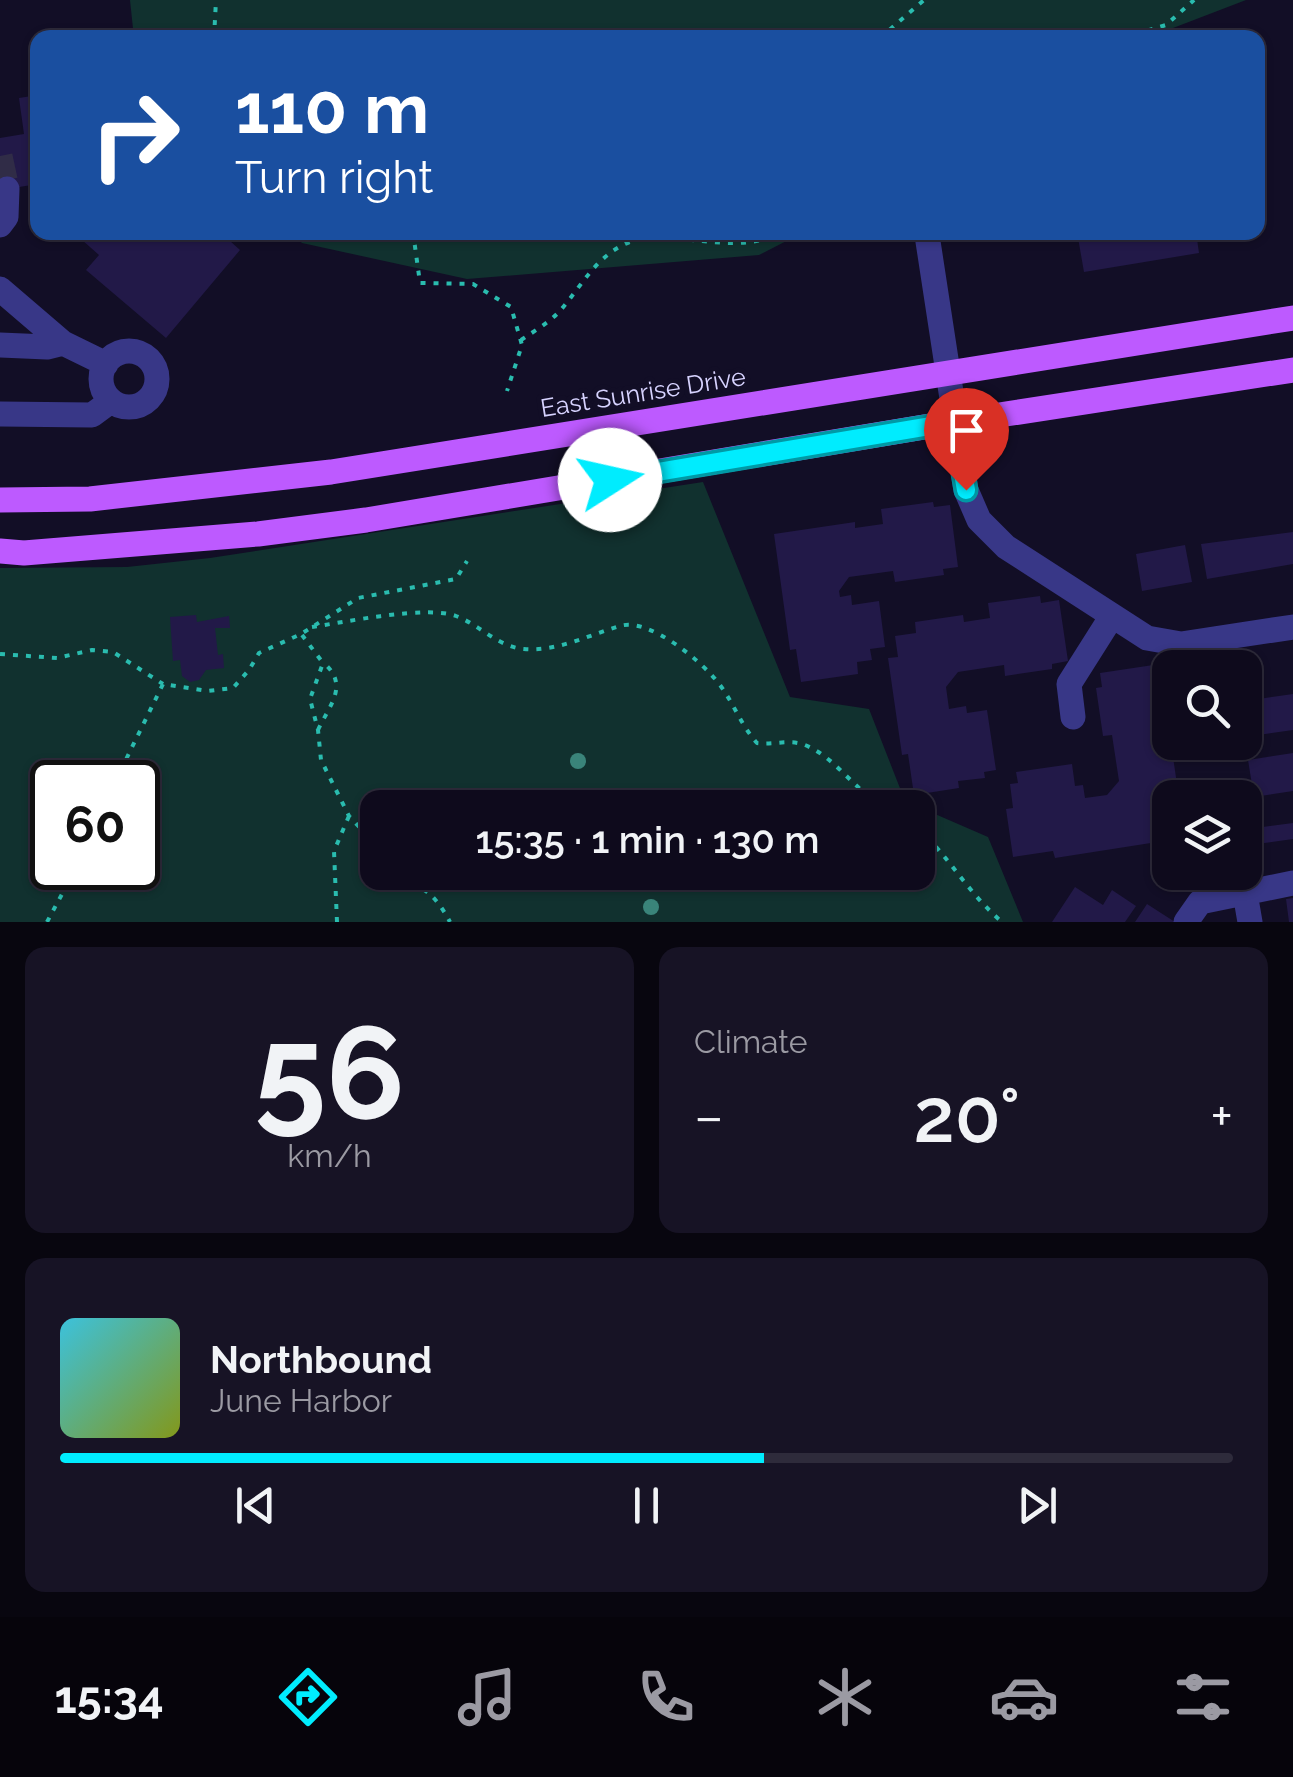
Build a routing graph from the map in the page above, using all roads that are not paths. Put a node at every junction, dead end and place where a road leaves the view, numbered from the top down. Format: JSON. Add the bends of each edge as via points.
{"nodes":[{"id":1,"x":7,"y":189,"type":"dead end"},
{"id":2,"x":0,"y":225,"type":"edge"},
{"id":3,"x":928,"y":240,"type":"edge"},
{"id":4,"x":0,"y":288,"type":"edge"},
{"id":5,"x":1293,"y":318,"type":"edge"},
{"id":6,"x":63,"y":343,"type":"junction"},
{"id":7,"x":0,"y":345,"type":"edge"},
{"id":8,"x":106,"y":364,"type":"junction"},
{"id":9,"x":1293,"y":370,"type":"edge"},
{"id":10,"x":946,"y":374,"type":"junction"},
{"id":11,"x":111,"y":401,"type":"junction"},
{"id":12,"x":0,"y":414,"type":"edge"},
{"id":13,"x":954,"y":422,"type":"junction"},
{"id":14,"x":0,"y":500,"type":"edge"},
{"id":15,"x":0,"y":552,"type":"edge"},
{"id":16,"x":1112,"y":616,"type":"junction"},
{"id":17,"x":1293,"y":627,"type":"edge"},
{"id":18,"x":1073,"y":716,"type":"dead end"},
{"id":19,"x":1293,"y":883,"type":"edge"},
{"id":20,"x":1244,"y":892,"type":"junction"},
{"id":21,"x":1186,"y":922,"type":"edge"},
{"id":22,"x":1250,"y":922,"type":"edge"}],
"edges":[{"from":1,"to":2,"type":"street"},
{"from":3,"to":10,"type":"street"},
{"from":4,"to":6,"type":"street"},
{"from":5,"to":10,"type":"main road","name":"East Sunrise Drive"},
{"from":6,"to":7,"type":"street"},
{"from":6,"to":8,"type":"street"},
{"from":8,"to":11,"type":"street","via":[[102,389]]},
{"from":8,"to":11,"type":"street","via":[[136,351],[153,363],[158,377],[154,393],[138,406]]},
{"from":9,"to":13,"type":"main road"},
{"from":10,"to":13,"type":"street"},
{"from":10,"to":14,"type":"main road","name":"East Sunrise Drive","via":[[248,484]]},
{"from":11,"to":12,"type":"street","via":[[92,415]]},
{"from":13,"to":15,"type":"main road","via":[[366,520]]},
{"from":13,"to":16,"type":"street","via":[[966,490],[980,520],[1006,547]]},
{"from":16,"to":17,"type":"street","via":[[1147,638],[1181,644]]},
{"from":16,"to":18,"type":"street","via":[[1070,684]]},
{"from":19,"to":20,"type":"street"},
{"from":20,"to":21,"type":"street","via":[[1200,902]]},
{"from":20,"to":22,"type":"street"}]}
